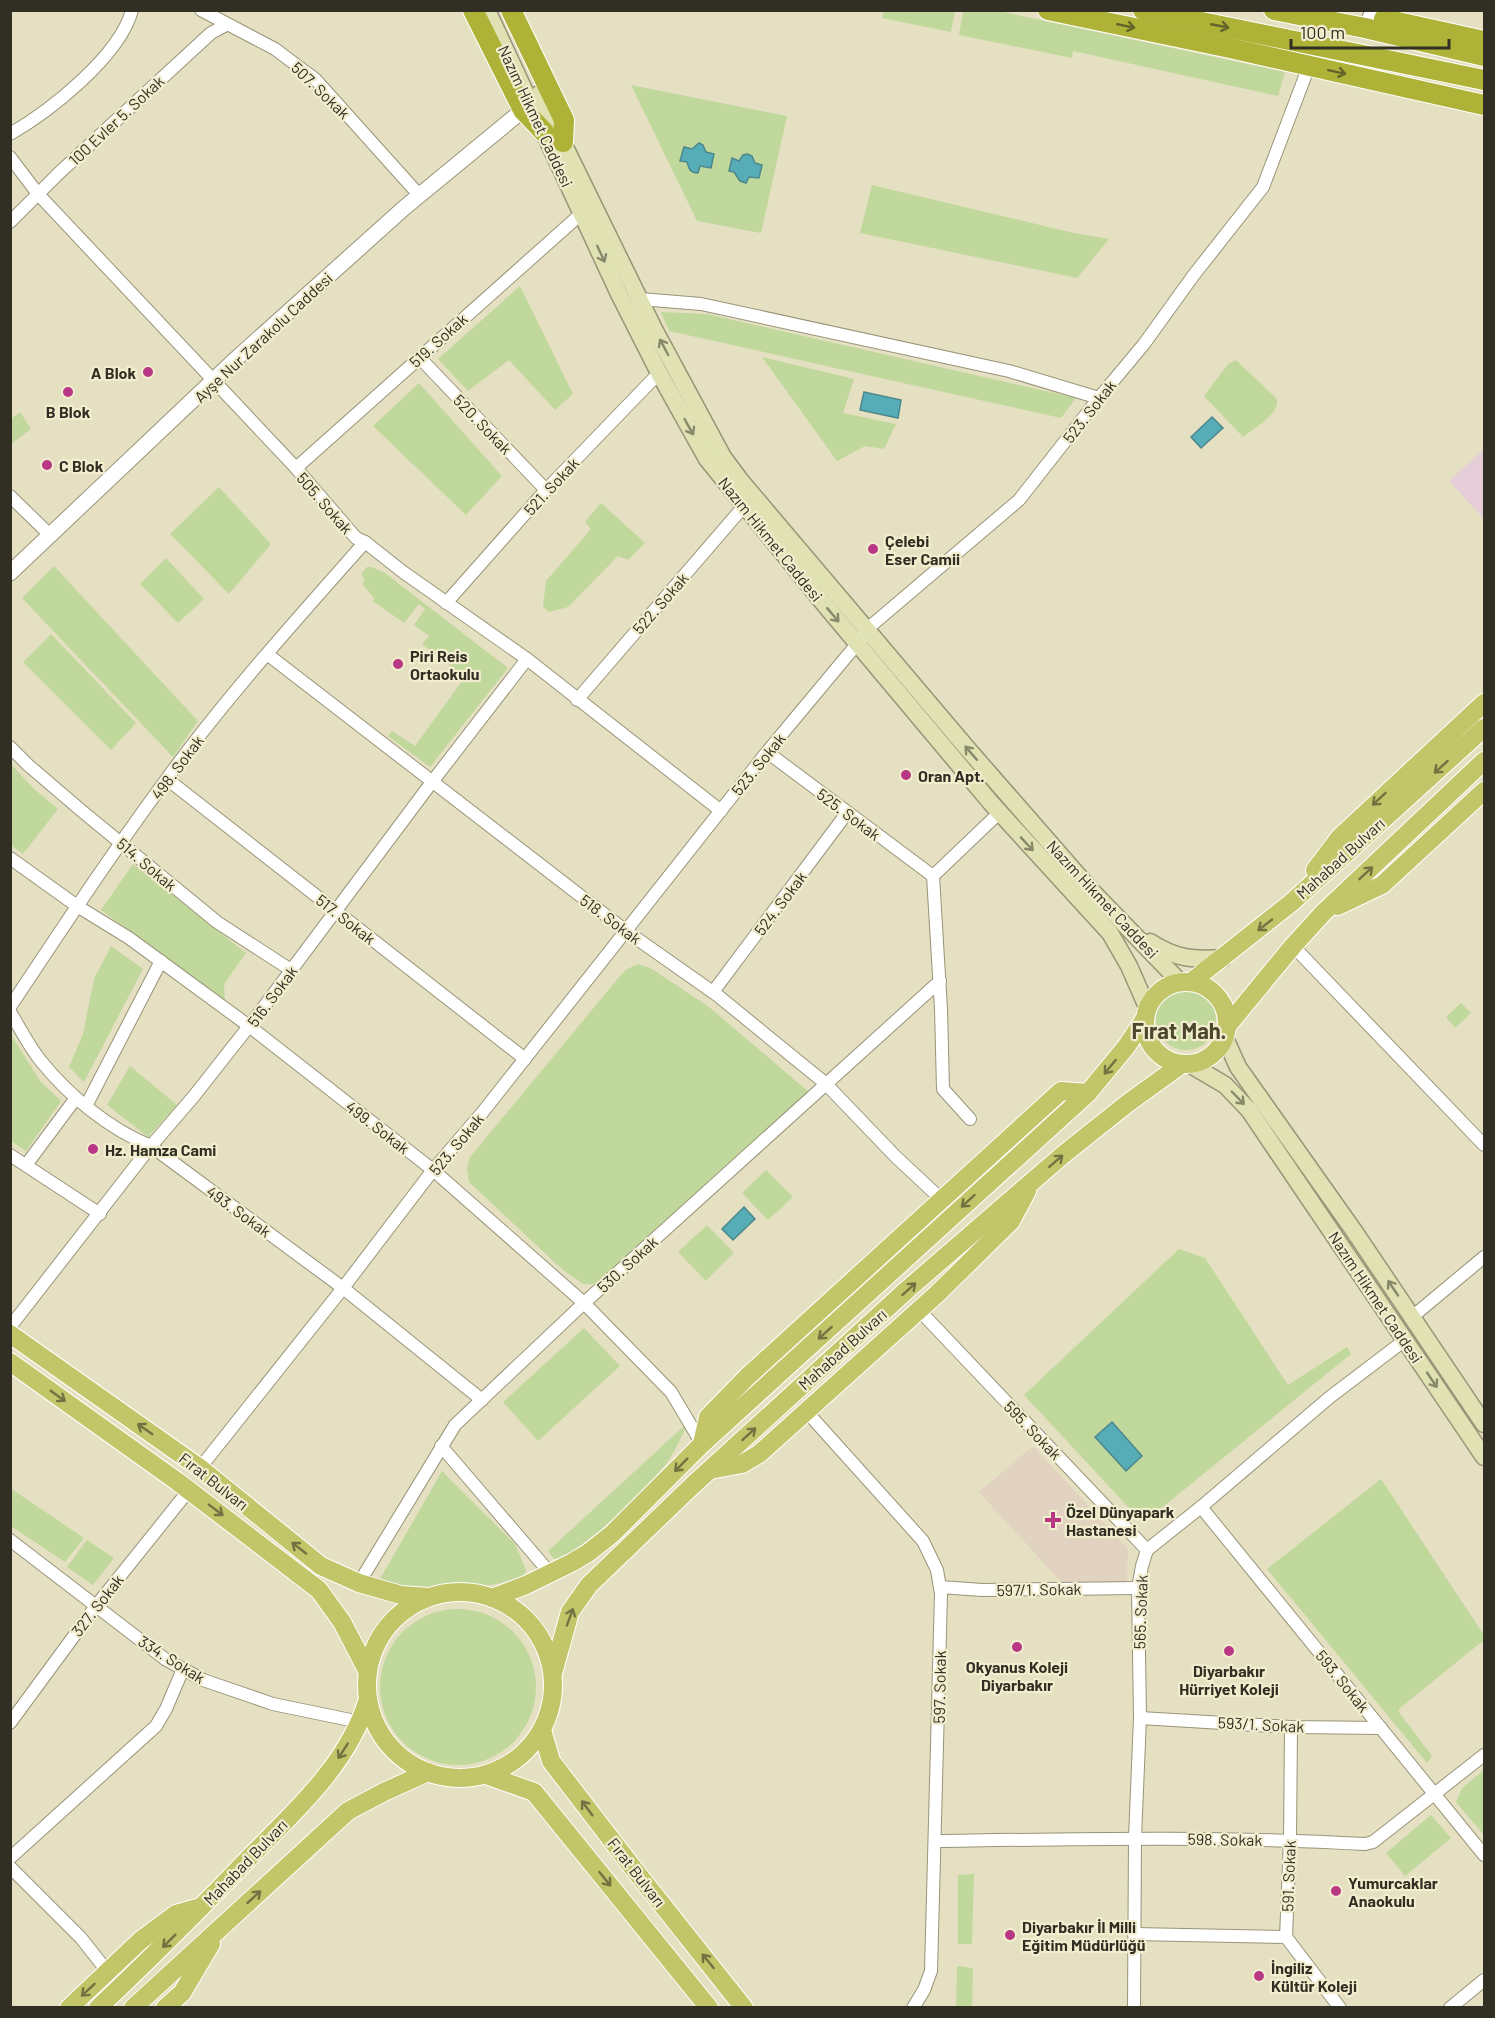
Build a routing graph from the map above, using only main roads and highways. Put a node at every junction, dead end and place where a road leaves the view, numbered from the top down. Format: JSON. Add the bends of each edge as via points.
{"nodes":[{"id":1,"x":473,"y":10,"type":"edge"},
{"id":2,"x":487,"y":10,"type":"edge"},
{"id":3,"x":496,"y":10,"type":"edge"},
{"id":4,"x":511,"y":10,"type":"edge"},
{"id":5,"x":1048,"y":10,"type":"edge"},
{"id":6,"x":1143,"y":10,"type":"edge"},
{"id":7,"x":1274,"y":10,"type":"edge"},
{"id":8,"x":1341,"y":10,"type":"edge"},
{"id":9,"x":1369,"y":18,"type":"edge"},
{"id":10,"x":1485,"y":42,"type":"edge"},
{"id":11,"x":1319,"y":46,"type":"junction"},
{"id":12,"x":1485,"y":56,"type":"edge"},
{"id":13,"x":1485,"y":80,"type":"edge"},
{"id":14,"x":1485,"y":99,"type":"edge"},
{"id":15,"x":1485,"y":105,"type":"edge"},
{"id":16,"x":554,"y":138,"type":"junction"},
{"id":17,"x":862,"y":637,"type":"junction"},
{"id":18,"x":1485,"y":703,"type":"edge"},
{"id":19,"x":1485,"y":728,"type":"edge"},
{"id":20,"x":1485,"y":761,"type":"edge"},
{"id":21,"x":1485,"y":791,"type":"edge"},
{"id":22,"x":1291,"y":903,"type":"junction"},
{"id":23,"x":1323,"y":913,"type":"junction"},
{"id":24,"x":1133,"y":932,"type":"junction"},
{"id":25,"x":1223,"y":958,"type":"junction"},
{"id":26,"x":1185,"y":982,"type":"junction"},
{"id":27,"x":1146,"y":1014,"type":"junction"},
{"id":28,"x":1226,"y":1031,"type":"junction"},
{"id":29,"x":1186,"y":1065,"type":"junction"},
{"id":30,"x":1088,"y":1093,"type":"junction"},
{"id":31,"x":1032,"y":1182,"type":"junction"},
{"id":32,"x":10,"y":1334,"type":"edge"},
{"id":33,"x":10,"y":1362,"type":"edge"},
{"id":34,"x":1485,"y":1424,"type":"edge"},
{"id":35,"x":702,"y":1444,"type":"junction"},
{"id":36,"x":1485,"y":1458,"type":"edge"},
{"id":37,"x":710,"y":1470,"type":"junction"},
{"id":38,"x":321,"y":1566,"type":"junction"},
{"id":39,"x":306,"y":1580,"type":"junction"},
{"id":40,"x":430,"y":1598,"type":"junction"},
{"id":41,"x":492,"y":1598,"type":"junction"},
{"id":42,"x":368,"y":1672,"type":"junction"},
{"id":43,"x":553,"y":1673,"type":"junction"},
{"id":44,"x":369,"y":1699,"type":"junction"},
{"id":45,"x":542,"y":1730,"type":"junction"},
{"id":46,"x":428,"y":1772,"type":"junction"},
{"id":47,"x":486,"y":1775,"type":"junction"},
{"id":48,"x":201,"y":1907,"type":"junction"},
{"id":49,"x":222,"y":1926,"type":"junction"},
{"id":50,"x":69,"y":2007,"type":"edge"},
{"id":51,"x":98,"y":2007,"type":"edge"},
{"id":52,"x":133,"y":2007,"type":"edge"},
{"id":53,"x":165,"y":2007,"type":"edge"},
{"id":54,"x":709,"y":2007,"type":"edge"},
{"id":55,"x":744,"y":2007,"type":"edge"}],
"edges":[{"from":1,"to":16,"type":"highway","via":[[523,110]]},
{"from":2,"to":16,"type":"main road","name":"Nazım Hikmet Caddesi"},
{"from":3,"to":16,"type":"main road","name":"Nazım Hikmet Caddesi"},
{"from":4,"to":16,"type":"highway","via":[[564,120]]},
{"from":5,"to":15,"type":"highway","one_way":true},
{"from":6,"to":11,"type":"highway","one_way":true},
{"from":7,"to":9,"type":"highway"},
{"from":8,"to":9,"type":"highway"},
{"from":9,"to":10,"type":"highway"},
{"from":9,"to":12,"type":"highway"},
{"from":11,"to":13,"type":"highway"},
{"from":11,"to":14,"type":"highway"},
{"from":17,"to":16,"type":"main road","name":"Nazım Hikmet Caddesi","one_way":true,"via":[[723,457]]},
{"from":16,"to":17,"type":"main road","name":"Nazım Hikmet Caddesi","one_way":true,"via":[[582,213],[659,373],[707,459]]},
{"from":24,"to":17,"type":"main road","name":"Nazım Hikmet Caddesi","one_way":true},
{"from":17,"to":27,"type":"main road","name":"Nazım Hikmet Caddesi","one_way":true,"via":[[999,813],[1110,933],[1129,966]]},
{"from":18,"to":22,"type":"main road","one_way":true,"via":[[1340,837]]},
{"from":19,"to":22,"type":"main road","name":"Mahabad Bulvarı","one_way":true},
{"from":23,"to":20,"type":"main road","name":"Mahabad Bulvarı","one_way":true},
{"from":21,"to":23,"type":"main road","via":[[1382,885]]},
{"from":22,"to":25,"type":"main road","name":"Mahabad Bulvarı","one_way":true},
{"from":23,"to":28,"type":"main road","name":"Mahabad Bulvarı"},
{"from":24,"to":25,"type":"main road","via":[[1181,958]]},
{"from":24,"to":26,"type":"main road","name":"Nazım Hikmet Caddesi"},
{"from":25,"to":26,"type":"main road","name":"Mahabad Bulvarı"},
{"from":26,"to":27,"type":"main road","via":[[1160,990]]},
{"from":26,"to":28,"type":"main road","via":[[1203,985],[1221,1001],[1226,1012]]},
{"from":27,"to":29,"type":"main road","via":[[1145,1033],[1150,1044],[1169,1061]]},
{"from":27,"to":30,"type":"main road","name":"Mahabad Bulvarı","one_way":true,"via":[[1126,1047]]},
{"from":28,"to":29,"type":"main road","via":[[1220,1048],[1212,1056]]},
{"from":34,"to":28,"type":"main road","name":"Nazım Hikmet Caddesi","one_way":true,"via":[[1238,1067]]},
{"from":31,"to":29,"type":"main road","name":"Mahabad Bulvarı","one_way":true,"via":[[1128,1103]]},
{"from":29,"to":36,"type":"main road","name":"Nazım Hikmet Caddesi","one_way":true,"via":[[1225,1085],[1249,1110]]},
{"from":30,"to":35,"type":"main road","name":"Mahabad Bulvarı","one_way":true},
{"from":30,"to":35,"type":"main road","via":[[1061,1091],[941,1199],[747,1377],[708,1417]]},
{"from":37,"to":31,"type":"main road","name":"Mahabad Bulvarı","one_way":true},
{"from":31,"to":37,"type":"main road","via":[[1011,1221],[759,1454],[742,1464]]},
{"from":38,"to":32,"type":"main road","name":"Fırat Bulvarı","one_way":true,"via":[[200,1468]]},
{"from":33,"to":39,"type":"main road","name":"Fırat Bulvarı","one_way":true,"via":[[189,1490]]},
{"from":35,"to":41,"type":"main road","name":"Mahabad Bulvarı","one_way":true,"via":[[588,1553]]},
{"from":43,"to":37,"type":"main road","name":"Mahabad Bulvarı","one_way":true,"via":[[570,1612],[589,1585]]},
{"from":38,"to":39,"type":"main road","via":[[325,1577],[322,1582]]},
{"from":38,"to":40,"type":"main road","name":"Fırat Bulvarı","via":[[359,1583],[401,1595]]},
{"from":39,"to":42,"type":"main road","name":"Fırat Bulvarı","via":[[319,1590],[342,1622]]},
{"from":40,"to":41,"type":"main road","via":[[471,1593]]},
{"from":40,"to":42,"type":"main road","via":[[396,1618],[383,1634]]},
{"from":41,"to":43,"type":"main road","via":[[533,1627],[546,1649]]},
{"from":42,"to":44,"type":"main road"},
{"from":43,"to":45,"type":"main road","via":[[550,1712]]},
{"from":44,"to":46,"type":"main road","via":[[375,1722],[388,1744],[406,1761]]},
{"from":44,"to":48,"type":"main road","name":"Mahabad Bulvarı","one_way":true,"via":[[360,1722],[315,1791]]},
{"from":45,"to":47,"type":"main road","via":[[528,1750],[509,1765]]},
{"from":55,"to":45,"type":"main road","name":"Fırat Bulvarı","one_way":true,"via":[[551,1761]]},
{"from":46,"to":47,"type":"main road","via":[[457,1778]]},
{"from":49,"to":46,"type":"main road","name":"Mahabad Bulvarı","one_way":true,"via":[[348,1811]]},
{"from":47,"to":54,"type":"main road","name":"Fırat Bulvarı","one_way":true,"via":[[534,1792]]},
{"from":48,"to":50,"type":"main road","one_way":true,"via":[[176,1914],[141,1940]]},
{"from":48,"to":51,"type":"main road","name":"Mahabad Bulvarı","one_way":true},
{"from":49,"to":52,"type":"main road","name":"Mahabad Bulvarı"},
{"from":49,"to":53,"type":"main road","via":[[182,1992]]}]}
